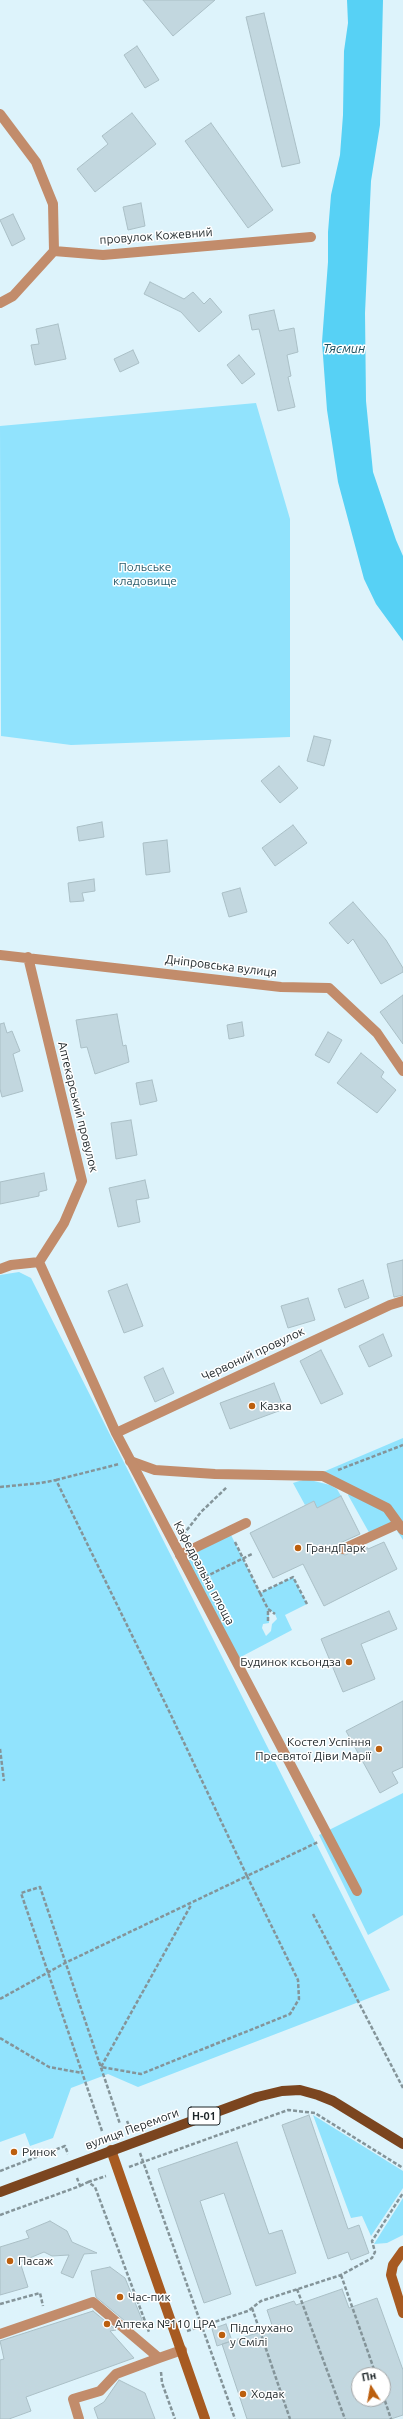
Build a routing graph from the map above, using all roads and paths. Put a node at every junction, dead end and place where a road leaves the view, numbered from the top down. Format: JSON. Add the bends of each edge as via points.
{"nodes":[{"id":1,"x":0,"y":114,"type":"edge"},
{"id":2,"x":311,"y":237,"type":"dead end"},
{"id":3,"x":54,"y":251,"type":"junction"},
{"id":4,"x":0,"y":303,"type":"edge"},
{"id":5,"x":0,"y":955,"type":"edge"},
{"id":6,"x":28,"y":957,"type":"junction"},
{"id":7,"x":403,"y":1071,"type":"edge"},
{"id":8,"x":39,"y":1262,"type":"junction"},
{"id":9,"x":0,"y":1269,"type":"edge"},
{"id":10,"x":403,"y":1301,"type":"edge"},
{"id":11,"x":116,"y":1433,"type":"junction"},
{"id":12,"x":403,"y":1445,"type":"edge"},
{"id":13,"x":130,"y":1461,"type":"junction"},
{"id":14,"x":323,"y":1476,"type":"junction"},
{"id":15,"x":56,"y":1480,"type":"junction"},
{"id":16,"x":231,"y":1484,"type":"dead end"},
{"id":17,"x":0,"y":1487,"type":"edge"},
{"id":18,"x":246,"y":1523,"type":"dead end"},
{"id":19,"x":401,"y":1527,"type":"edge"},
{"id":20,"x":229,"y":1531,"type":"junction"},
{"id":21,"x":343,"y":1549,"type":"dead end"},
{"id":22,"x":178,"y":1553,"type":"junction"},
{"id":23,"x":252,"y":1554,"type":"dead end"},
{"id":24,"x":243,"y":1559,"type":"junction"},
{"id":25,"x":194,"y":1583,"type":"junction"},
{"id":26,"x":260,"y":1593,"type":"junction"},
{"id":27,"x":307,"y":1604,"type":"dead end"},
{"id":28,"x":268,"y":1609,"type":"junction"},
{"id":29,"x":276,"y":1614,"type":"dead end"},
{"id":30,"x":268,"y":1621,"type":"dead end"},
{"id":31,"x":0,"y":1749,"type":"edge"},
{"id":32,"x":4,"y":1781,"type":"dead end"},
{"id":33,"x":328,"y":1837,"type":"junction"},
{"id":34,"x":247,"y":1876,"type":"junction"},
{"id":35,"x":357,"y":1891,"type":"dead end"},
{"id":36,"x":190,"y":1905,"type":"junction"},
{"id":37,"x":313,"y":1914,"type":"dead end"},
{"id":38,"x":65,"y":1963,"type":"junction"},
{"id":39,"x":48,"y":1972,"type":"junction"},
{"id":40,"x":0,"y":1999,"type":"edge"},
{"id":41,"x":0,"y":2038,"type":"edge"},
{"id":42,"x":101,"y":2067,"type":"junction"},
{"id":43,"x":82,"y":2073,"type":"junction"},
{"id":44,"x":403,"y":2088,"type":"edge"},
{"id":45,"x":120,"y":2124,"type":"dead end"},
{"id":46,"x":102,"y":2131,"type":"dead end"},
{"id":47,"x":402,"y":2143,"type":"edge"},
{"id":48,"x":112,"y":2150,"type":"junction"},
{"id":49,"x":144,"y":2162,"type":"junction"},
{"id":50,"x":403,"y":2168,"type":"edge"},
{"id":51,"x":119,"y":2171,"type":"junction"},
{"id":52,"x":88,"y":2182,"type":"junction"},
{"id":53,"x":80,"y":2186,"type":"dead end"},
{"id":54,"x":0,"y":2192,"type":"edge"},
{"id":55,"x":403,"y":2193,"type":"edge"},
{"id":56,"x":403,"y":2251,"type":"edge"},
{"id":57,"x":341,"y":2275,"type":"junction"},
{"id":58,"x":297,"y":2289,"type":"junction"},
{"id":59,"x":0,"y":2304,"type":"edge"},
{"id":60,"x":252,"y":2308,"type":"junction"},
{"id":61,"x":403,"y":2313,"type":"edge"},
{"id":62,"x":44,"y":2319,"type":"junction"},
{"id":63,"x":203,"y":2326,"type":"junction"},
{"id":64,"x":0,"y":2334,"type":"edge"},
{"id":65,"x":177,"y":2334,"type":"junction"},
{"id":66,"x":151,"y":2336,"type":"dead end"},
{"id":67,"x":182,"y":2350,"type":"junction"},
{"id":68,"x":159,"y":2358,"type":"junction"},
{"id":69,"x":373,"y":2367,"type":"edge"},
{"id":70,"x":388,"y":2407,"type":"edge"},
{"id":71,"x":76,"y":2418,"type":"edge"},
{"id":72,"x":174,"y":2419,"type":"edge"},
{"id":73,"x":205,"y":2419,"type":"edge"},
{"id":74,"x":235,"y":2419,"type":"edge"},
{"id":75,"x":290,"y":2419,"type":"edge"},
{"id":76,"x":345,"y":2419,"type":"edge"},
{"id":77,"x":392,"y":2419,"type":"edge"}],
"edges":[{"from":1,"to":3,"type":"street","via":[[36,162],[53,204]]},
{"from":2,"to":3,"type":"street","name":"провулок Кожевний","via":[[103,254]]},
{"from":3,"to":4,"type":"street","via":[[13,296]]},
{"from":5,"to":6,"type":"street","name":"Дніпровська вулиця"},
{"from":6,"to":7,"type":"street","name":"Дніпровська вулиця","via":[[281,987],[329,988],[377,1033]]},
{"from":6,"to":8,"type":"street","name":"Аптекарський провулок","via":[[82,1181],[64,1223]]},
{"from":8,"to":9,"type":"street"},
{"from":8,"to":11,"type":"street","name":"Кафедральна площа"},
{"from":10,"to":11,"type":"street","name":"Червоний провулок"},
{"from":11,"to":13,"type":"street","name":"Кафедральна площа"},
{"from":12,"to":14,"type":"path"},
{"from":13,"to":14,"type":"street","via":[[155,1470]]},
{"from":13,"to":15,"type":"path"},
{"from":13,"to":22,"type":"street","name":"Кафедральна площа"},
{"from":14,"to":19,"type":"street","via":[[387,1508]]},
{"from":15,"to":17,"type":"path"},
{"from":15,"to":34,"type":"path"},
{"from":16,"to":22,"type":"path","via":[[185,1531]]},
{"from":18,"to":20,"type":"street"},
{"from":19,"to":21,"type":"street"},
{"from":20,"to":22,"type":"street"},
{"from":20,"to":24,"type":"path"},
{"from":22,"to":25,"type":"street","name":"Кафедральна площа"},
{"from":23,"to":24,"type":"path"},
{"from":24,"to":25,"type":"path"},
{"from":24,"to":26,"type":"path"},
{"from":25,"to":33,"type":"street","name":"Кафедральна площа"},
{"from":26,"to":27,"type":"path","via":[[294,1577]]},
{"from":26,"to":28,"type":"path"},
{"from":28,"to":29,"type":"path"},
{"from":28,"to":30,"type":"path"},
{"from":31,"to":32,"type":"path"},
{"from":33,"to":34,"type":"path"},
{"from":33,"to":35,"type":"street","name":"Кафедральна площа"},
{"from":34,"to":36,"type":"path"},
{"from":34,"to":42,"type":"path","via":[[298,1980],[299,2000],[290,2014],[141,2074]]},
{"from":36,"to":38,"type":"path"},
{"from":36,"to":42,"type":"path"},
{"from":37,"to":44,"type":"path"},
{"from":38,"to":39,"type":"path"},
{"from":38,"to":39,"type":"path","via":[[40,1887],[21,1893]]},
{"from":38,"to":42,"type":"path"},
{"from":39,"to":40,"type":"path"},
{"from":39,"to":43,"type":"path"},
{"from":41,"to":43,"type":"path","via":[[49,2067]]},
{"from":42,"to":45,"type":"path"},
{"from":43,"to":46,"type":"path"},
{"from":47,"to":48,"type":"main road","name":"вулиця Перемоги","number":"Н-01","via":[[333,2101],[300,2090],[257,2096]]},
{"from":48,"to":51,"type":"street"},
{"from":48,"to":54,"type":"main road","name":"вулиця Перемоги","number":"Н-01"},
{"from":49,"to":50,"type":"path","via":[[288,2110],[315,2113]]},
{"from":49,"to":51,"type":"path"},
{"from":49,"to":63,"type":"path"},
{"from":51,"to":52,"type":"path"},
{"from":51,"to":65,"type":"street"},
{"from":52,"to":53,"type":"path"},
{"from":52,"to":66,"type":"path","via":[[95,2187]]},
{"from":55,"to":57,"type":"path","via":[[372,2241],[375,2252],[372,2258]]},
{"from":56,"to":61,"type":"street","via":[[393,2265],[391,2275]]},
{"from":57,"to":58,"type":"path"},
{"from":57,"to":69,"type":"path"},
{"from":58,"to":60,"type":"path","via":[[261,2301]]},
{"from":58,"to":76,"type":"path"},
{"from":59,"to":62,"type":"path","via":[[40,2293]]},
{"from":60,"to":63,"type":"path"},
{"from":60,"to":75,"type":"path"},
{"from":62,"to":64,"type":"street"},
{"from":62,"to":68,"type":"street","via":[[93,2302]]},
{"from":63,"to":65,"type":"path"},
{"from":63,"to":74,"type":"path"},
{"from":65,"to":67,"type":"street"},
{"from":67,"to":68,"type":"street"},
{"from":67,"to":73,"type":"street"},
{"from":68,"to":71,"type":"street","via":[[116,2374],[100,2391],[73,2400]]},
{"from":68,"to":72,"type":"path","via":[[162,2383]]},
{"from":70,"to":77,"type":"path"}]}
